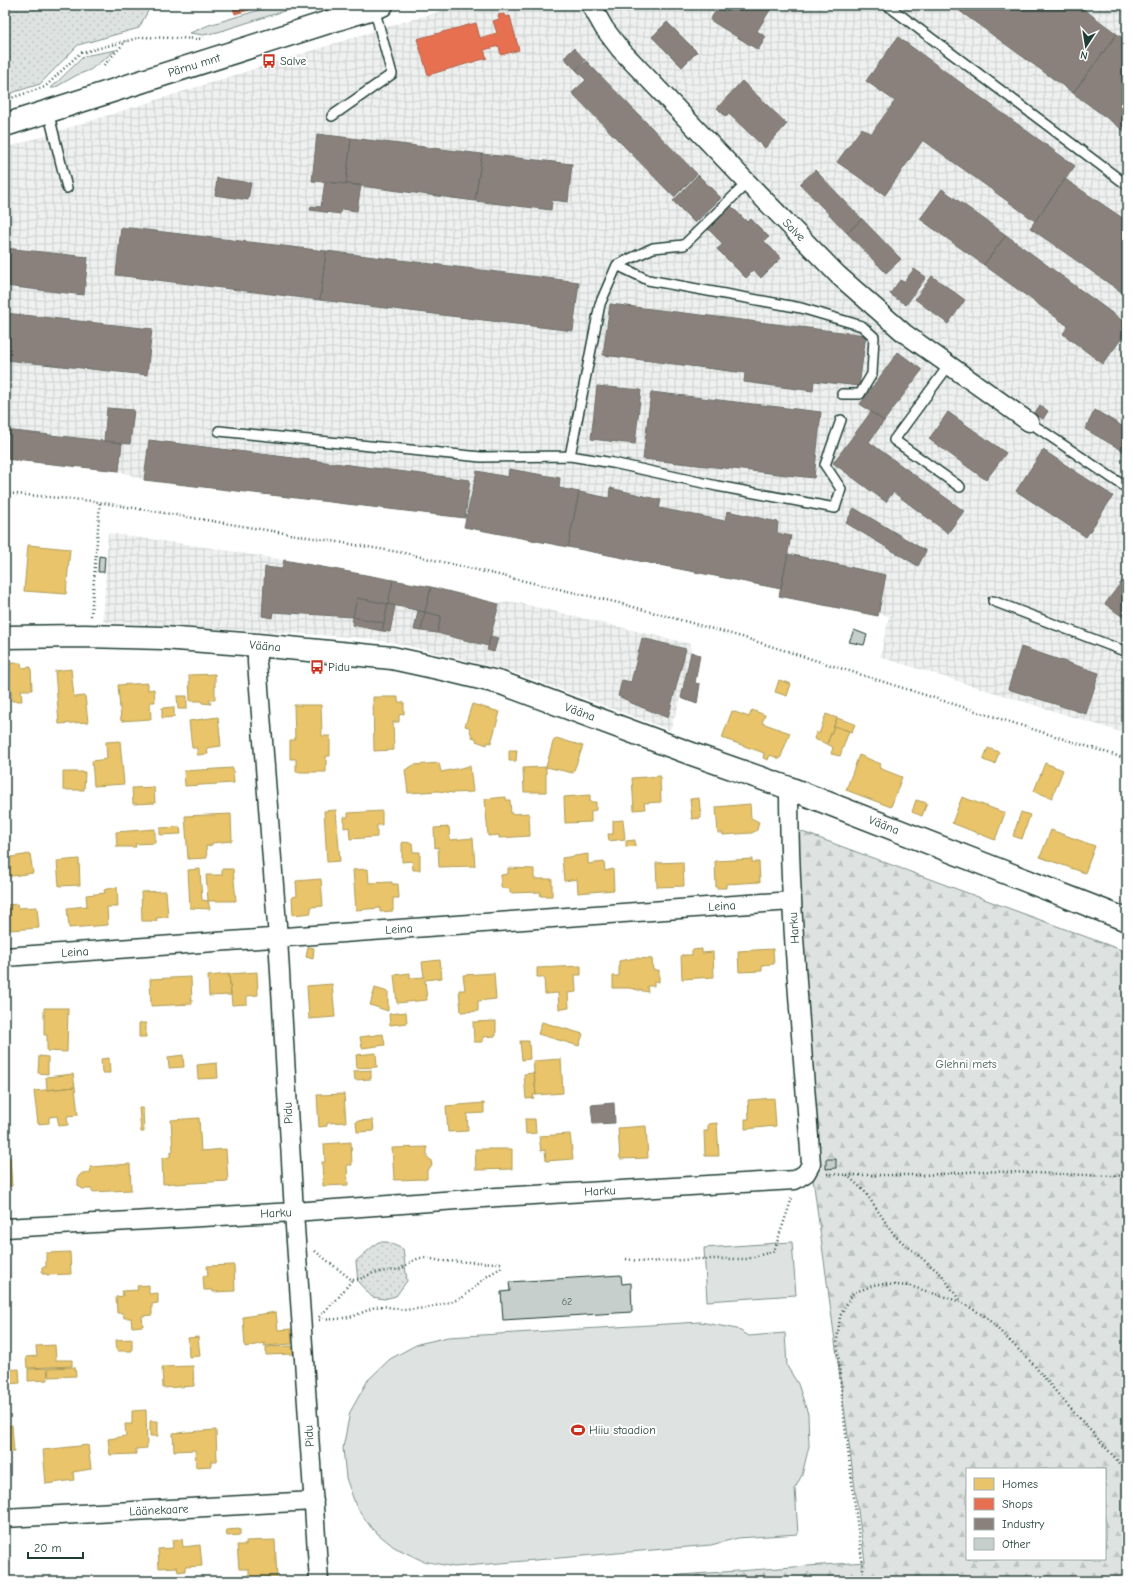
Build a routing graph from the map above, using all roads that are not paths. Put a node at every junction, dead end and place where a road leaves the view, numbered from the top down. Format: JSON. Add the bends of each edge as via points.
{"nodes":[{"id":1,"x":591,"y":5,"type":"edge"},
{"id":2,"x":887,"y":5,"type":"edge"},
{"id":3,"x":378,"y":6,"type":"edge"},
{"id":4,"x":48,"y":111,"type":"junction"},
{"id":5,"x":332,"y":116,"type":"dead end"},
{"id":6,"x":5,"y":125,"type":"edge"},
{"id":7,"x":747,"y":183,"type":"junction"},
{"id":8,"x":1127,"y":185,"type":"edge"},
{"id":9,"x":67,"y":188,"type":"dead end"},
{"id":10,"x":617,"y":265,"type":"junction"},
{"id":11,"x":949,"y":365,"type":"junction"},
{"id":12,"x":842,"y":394,"type":"dead end"},
{"id":13,"x":841,"y":420,"type":"dead end"},
{"id":14,"x":1029,"y":422,"type":"joint"},
{"id":15,"x":219,"y":431,"type":"dead end"},
{"id":16,"x":570,"y":456,"type":"junction"},
{"id":17,"x":960,"y":487,"type":"dead end"},
{"id":18,"x":1127,"y":488,"type":"edge"},
{"id":19,"x":994,"y":601,"type":"dead end"},
{"id":20,"x":5,"y":637,"type":"edge"},
{"id":21,"x":257,"y":645,"type":"junction"},
{"id":22,"x":1127,"y":652,"type":"edge"},
{"id":23,"x":789,"y":788,"type":"junction"},
{"id":24,"x":792,"y":901,"type":"junction"},
{"id":25,"x":1127,"y":920,"type":"edge"},
{"id":26,"x":278,"y":938,"type":"junction"},
{"id":27,"x":5,"y":957,"type":"edge"},
{"id":28,"x":294,"y":1212,"type":"junction"},
{"id":29,"x":5,"y":1228,"type":"edge"},
{"id":30,"x":314,"y":1501,"type":"junction"},
{"id":31,"x":5,"y":1518,"type":"edge"},
{"id":32,"x":319,"y":1581,"type":"edge"}],
"edges":[{"from":1,"to":7,"type":"street","name":"Salve","via":[[620,49]]},
{"from":2,"to":8,"type":"lane"},
{"from":3,"to":4,"type":"street","name":"Pärnu mnt"},
{"from":3,"to":5,"type":"lane","via":[[392,74]]},
{"from":4,"to":6,"type":"street","name":"Pärnu mnt"},
{"from":4,"to":9,"type":"lane"},
{"from":7,"to":10,"type":"lane","via":[[684,245],[653,248]]},
{"from":7,"to":11,"type":"street","name":"Salve","via":[[838,275],[904,333]]},
{"from":10,"to":12,"type":"lane","via":[[648,280],[801,308],[862,326],[874,337],[872,374],[860,394]]},
{"from":10,"to":16,"type":"lane","via":[[600,304]]},
{"from":11,"to":14,"type":"street","name":"Salve"},
{"from":11,"to":17,"type":"lane","via":[[894,440]]},
{"from":13,"to":16,"type":"lane","via":[[825,465],[841,489],[835,508]]},
{"from":14,"to":18,"type":"lane"},
{"from":15,"to":16,"type":"lane","via":[[480,457]]},
{"from":19,"to":22,"type":"lane"},
{"from":20,"to":21,"type":"street","name":"Vääna","via":[[163,638]]},
{"from":21,"to":23,"type":"street","name":"Vääna","via":[[392,658],[501,683]]},
{"from":21,"to":26,"type":"street","name":"Pidu"},
{"from":23,"to":24,"type":"street","name":"Harku"},
{"from":23,"to":25,"type":"street","name":"Vääna"},
{"from":24,"to":26,"type":"street","name":"Leina"},
{"from":24,"to":28,"type":"street","name":"Harku","via":[[811,1164],[801,1177]]},
{"from":26,"to":27,"type":"street","name":"Leina"},
{"from":26,"to":28,"type":"street","name":"Pidu"},
{"from":28,"to":29,"type":"street","name":"Harku"},
{"from":28,"to":30,"type":"street","name":"Pidu"},
{"from":30,"to":31,"type":"street","name":"Läänekaare"},
{"from":30,"to":32,"type":"street","name":"Pidu"}]}
